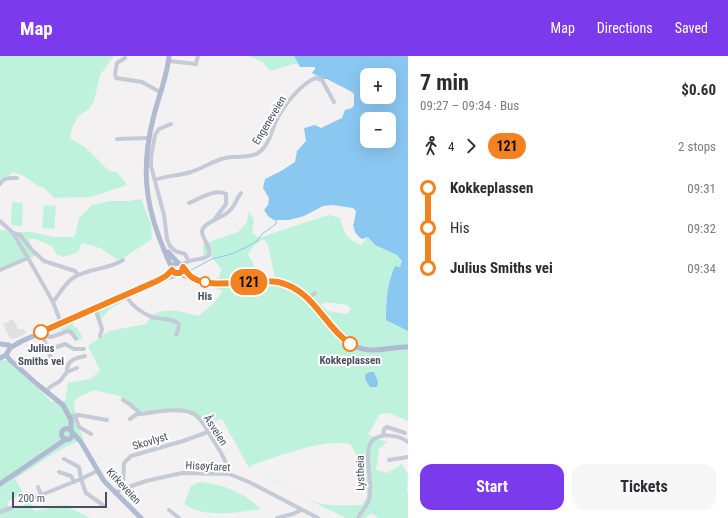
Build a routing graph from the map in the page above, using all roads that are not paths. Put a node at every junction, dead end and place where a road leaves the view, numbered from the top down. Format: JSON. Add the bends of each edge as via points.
{"nodes":[{"id":1,"x":198,"y":56,"type":"edge"},
{"id":2,"x":126,"y":58,"type":"dead end"},
{"id":3,"x":169,"y":58,"type":"edge"},
{"id":4,"x":160,"y":92,"type":"junction"},
{"id":5,"x":334,"y":102,"type":"dead end"},
{"id":6,"x":171,"y":124,"type":"dead end"},
{"id":7,"x":149,"y":138,"type":"junction"},
{"id":8,"x":117,"y":139,"type":"dead end"},
{"id":9,"x":17,"y":178,"type":"dead end"},
{"id":10,"x":155,"y":180,"type":"junction"},
{"id":11,"x":0,"y":184,"type":"edge"},
{"id":12,"x":242,"y":193,"type":"dead end"},
{"id":13,"x":189,"y":203,"type":"dead end"},
{"id":14,"x":0,"y":221,"type":"edge"},
{"id":15,"x":212,"y":222,"type":"junction"},
{"id":16,"x":13,"y":233,"type":"junction"},
{"id":17,"x":162,"y":245,"type":"junction"},
{"id":18,"x":28,"y":258,"type":"junction"},
{"id":19,"x":123,"y":260,"type":"dead end"},
{"id":20,"x":188,"y":260,"type":"junction"},
{"id":21,"x":181,"y":265,"type":"junction"},
{"id":22,"x":172,"y":269,"type":"junction"},
{"id":23,"x":0,"y":270,"type":"edge"},
{"id":24,"x":178,"y":274,"type":"junction"},
{"id":25,"x":78,"y":275,"type":"junction"},
{"id":26,"x":193,"y":278,"type":"junction"},
{"id":27,"x":157,"y":281,"type":"junction"},
{"id":28,"x":315,"y":293,"type":"dead end"},
{"id":29,"x":125,"y":295,"type":"junction"},
{"id":30,"x":308,"y":298,"type":"junction"},
{"id":31,"x":53,"y":302,"type":"junction"},
{"id":32,"x":95,"y":308,"type":"junction"},
{"id":33,"x":61,"y":323,"type":"junction"},
{"id":34,"x":42,"y":334,"type":"junction"},
{"id":35,"x":176,"y":335,"type":"dead end"},
{"id":36,"x":100,"y":336,"type":"dead end"},
{"id":37,"x":76,"y":339,"type":"dead end"},
{"id":38,"x":0,"y":344,"type":"edge"},
{"id":39,"x":11,"y":347,"type":"junction"},
{"id":40,"x":408,"y":347,"type":"edge"},
{"id":41,"x":84,"y":349,"type":"dead end"},
{"id":42,"x":48,"y":350,"type":"junction"},
{"id":43,"x":6,"y":353,"type":"junction"},
{"id":44,"x":85,"y":356,"type":"dead end"},
{"id":45,"x":0,"y":358,"type":"edge"},
{"id":46,"x":53,"y":364,"type":"dead end"},
{"id":47,"x":77,"y":368,"type":"dead end"},
{"id":48,"x":67,"y":372,"type":"junction"},
{"id":49,"x":46,"y":392,"type":"junction"},
{"id":50,"x":123,"y":400,"type":"dead end"},
{"id":51,"x":141,"y":414,"type":"junction"},
{"id":52,"x":72,"y":416,"type":"junction"},
{"id":53,"x":130,"y":419,"type":"dead end"},
{"id":54,"x":107,"y":420,"type":"dead end"},
{"id":55,"x":68,"y":431,"type":"junction"},
{"id":56,"x":208,"y":432,"type":"junction"},
{"id":57,"x":405,"y":433,"type":"dead end"},
{"id":58,"x":91,"y":434,"type":"dead end"},
{"id":59,"x":383,"y":436,"type":"junction"},
{"id":60,"x":67,"y":439,"type":"junction"},
{"id":61,"x":408,"y":442,"type":"edge"},
{"id":62,"x":83,"y":446,"type":"junction"},
{"id":63,"x":47,"y":452,"type":"junction"},
{"id":64,"x":408,"y":457,"type":"edge"},
{"id":65,"x":64,"y":459,"type":"dead end"},
{"id":66,"x":390,"y":460,"type":"dead end"},
{"id":67,"x":97,"y":471,"type":"junction"},
{"id":68,"x":59,"y":472,"type":"dead end"},
{"id":69,"x":229,"y":474,"type":"junction"},
{"id":70,"x":81,"y":479,"type":"junction"},
{"id":71,"x":74,"y":482,"type":"junction"},
{"id":72,"x":0,"y":484,"type":"edge"},
{"id":73,"x":38,"y":487,"type":"dead end"},
{"id":74,"x":123,"y":489,"type":"junction"},
{"id":75,"x":115,"y":493,"type":"junction"},
{"id":76,"x":41,"y":495,"type":"junction"},
{"id":77,"x":31,"y":498,"type":"dead end"},
{"id":78,"x":103,"y":505,"type":"dead end"},
{"id":79,"x":11,"y":508,"type":"dead end"},
{"id":80,"x":169,"y":510,"type":"dead end"},
{"id":81,"x":301,"y":510,"type":"junction"},
{"id":82,"x":0,"y":512,"type":"edge"},
{"id":83,"x":141,"y":518,"type":"edge"},
{"id":84,"x":179,"y":518,"type":"edge"},
{"id":85,"x":277,"y":518,"type":"edge"},
{"id":86,"x":318,"y":518,"type":"edge"},
{"id":87,"x":358,"y":518,"type":"edge"}],
"edges":[{"from":1,"to":3,"type":"street","via":[[196,64]]},
{"from":2,"to":4,"type":"street","via":[[117,63],[116,78],[142,82]]},
{"from":3,"to":4,"type":"main road"},
{"from":4,"to":7,"type":"main road"},
{"from":5,"to":10,"type":"street","name":"Engeneveien","via":[[322,80],[315,78],[294,96],[276,121],[268,141],[259,153],[226,158],[192,172]]},
{"from":6,"to":10,"type":"street","via":[[159,129],[155,135],[151,166]]},
{"from":7,"to":8,"type":"street"},
{"from":7,"to":17,"type":"main road","via":[[146,169],[148,197],[152,218]]},
{"from":9,"to":11,"type":"street","via":[[6,178]]},
{"from":10,"to":20,"type":"street","via":[[167,239],[174,251],[185,254]]},
{"from":12,"to":15,"type":"street","via":[[228,213]]},
{"from":13,"to":15,"type":"street","via":[[214,193],[226,194],[226,204]]},
{"from":14,"to":16,"type":"street"},
{"from":15,"to":20,"type":"street","via":[[204,226],[202,232],[209,248],[208,255]]},
{"from":16,"to":18,"type":"street"},
{"from":16,"to":25,"type":"street","via":[[20,235],[30,249],[44,261],[75,271]]},
{"from":17,"to":21,"type":"main road"},
{"from":17,"to":22,"type":"main road"},
{"from":18,"to":23,"type":"street"},
{"from":18,"to":31,"type":"street"},
{"from":19,"to":25,"type":"street","via":[[115,265]]},
{"from":20,"to":21,"type":"street"},
{"from":21,"to":22,"type":"main road","via":[[173,265]]},
{"from":21,"to":24,"type":"main road","via":[[182,271]]},
{"from":21,"to":26,"type":"main road"},
{"from":22,"to":24,"type":"main road"},
{"from":22,"to":27,"type":"main road"},
{"from":24,"to":26,"type":"main road"},
{"from":24,"to":27,"type":"main road"},
{"from":25,"to":31,"type":"street"},
{"from":26,"to":30,"type":"main road","via":[[214,283],[274,282],[297,289]]},
{"from":27,"to":29,"type":"main road"},
{"from":28,"to":30,"type":"street"},
{"from":29,"to":32,"type":"main road"},
{"from":29,"to":35,"type":"street","via":[[137,308],[152,317],[175,320],[179,324]]},
{"from":30,"to":40,"type":"main road","via":[[351,345],[367,350]]},
{"from":31,"to":33,"type":"street"},
{"from":32,"to":33,"type":"main road"},
{"from":32,"to":36,"type":"street","via":[[102,330]]},
{"from":33,"to":34,"type":"main road"},
{"from":34,"to":37,"type":"street","via":[[51,337],[68,331]]},
{"from":34,"to":39,"type":"main road"},
{"from":34,"to":42,"type":"street"},
{"from":38,"to":39,"type":"main road"},
{"from":39,"to":43,"type":"main road"},
{"from":41,"to":42,"type":"street","via":[[74,349],[64,344]]},
{"from":42,"to":46,"type":"street"},
{"from":43,"to":45,"type":"main road"},
{"from":43,"to":49,"type":"main road","via":[[10,360]]},
{"from":44,"to":48,"type":"street","via":[[70,362],[67,365]]},
{"from":47,"to":48,"type":"street"},
{"from":48,"to":49,"type":"street"},
{"from":49,"to":52,"type":"main road"},
{"from":50,"to":51,"type":"street"},
{"from":51,"to":53,"type":"street","name":"Åsveien"},
{"from":51,"to":56,"type":"street","name":"Åsveien","via":[[181,410],[189,412],[198,418]]},
{"from":52,"to":54,"type":"street"},
{"from":52,"to":55,"type":"main road"},
{"from":52,"to":58,"type":"street","via":[[79,427]]},
{"from":55,"to":60,"type":"main road","via":[[72,436]]},
{"from":55,"to":60,"type":"main road","via":[[63,437]]},
{"from":55,"to":62,"type":"main road","name":"Kirkeveien"},
{"from":55,"to":63,"type":"main road"},
{"from":56,"to":69,"type":"street","name":"Åsveien","via":[[226,462]]},
{"from":56,"to":74,"type":"street","name":"Skovlyst","via":[[131,456],[124,463]]},
{"from":57,"to":59,"type":"street","via":[[387,427]]},
{"from":59,"to":61,"type":"street","via":[[400,438]]},
{"from":59,"to":87,"type":"street","name":"Lystheia","via":[[375,438],[370,445],[370,498]]},
{"from":60,"to":62,"type":"main road","via":[[72,439]]},
{"from":60,"to":63,"type":"main road"},
{"from":62,"to":67,"type":"main road","name":"Kirkeveien"},
{"from":63,"to":72,"type":"main road"},
{"from":64,"to":66,"type":"street"},
{"from":65,"to":70,"type":"street","via":[[79,467]]},
{"from":67,"to":70,"type":"street"},
{"from":67,"to":75,"type":"main road","name":"Kirkeveien"},
{"from":68,"to":71,"type":"street","via":[[71,476]]},
{"from":69,"to":74,"type":"street","name":"Hisøyfaret","via":[[182,473]]},
{"from":69,"to":81,"type":"street","name":"Hisøyfaret"},
{"from":70,"to":71,"type":"street"},
{"from":70,"to":78,"type":"street","via":[[86,493]]},
{"from":71,"to":76,"type":"street"},
{"from":73,"to":76,"type":"street"},
{"from":74,"to":75,"type":"street","name":"Hisøyfaret"},
{"from":75,"to":83,"type":"main road","name":"Kirkeveien"},
{"from":76,"to":77,"type":"street"},
{"from":79,"to":82,"type":"street"},
{"from":80,"to":84,"type":"street"},
{"from":81,"to":85,"type":"street"},
{"from":81,"to":86,"type":"street","name":"Hisøyfaret"}]}
